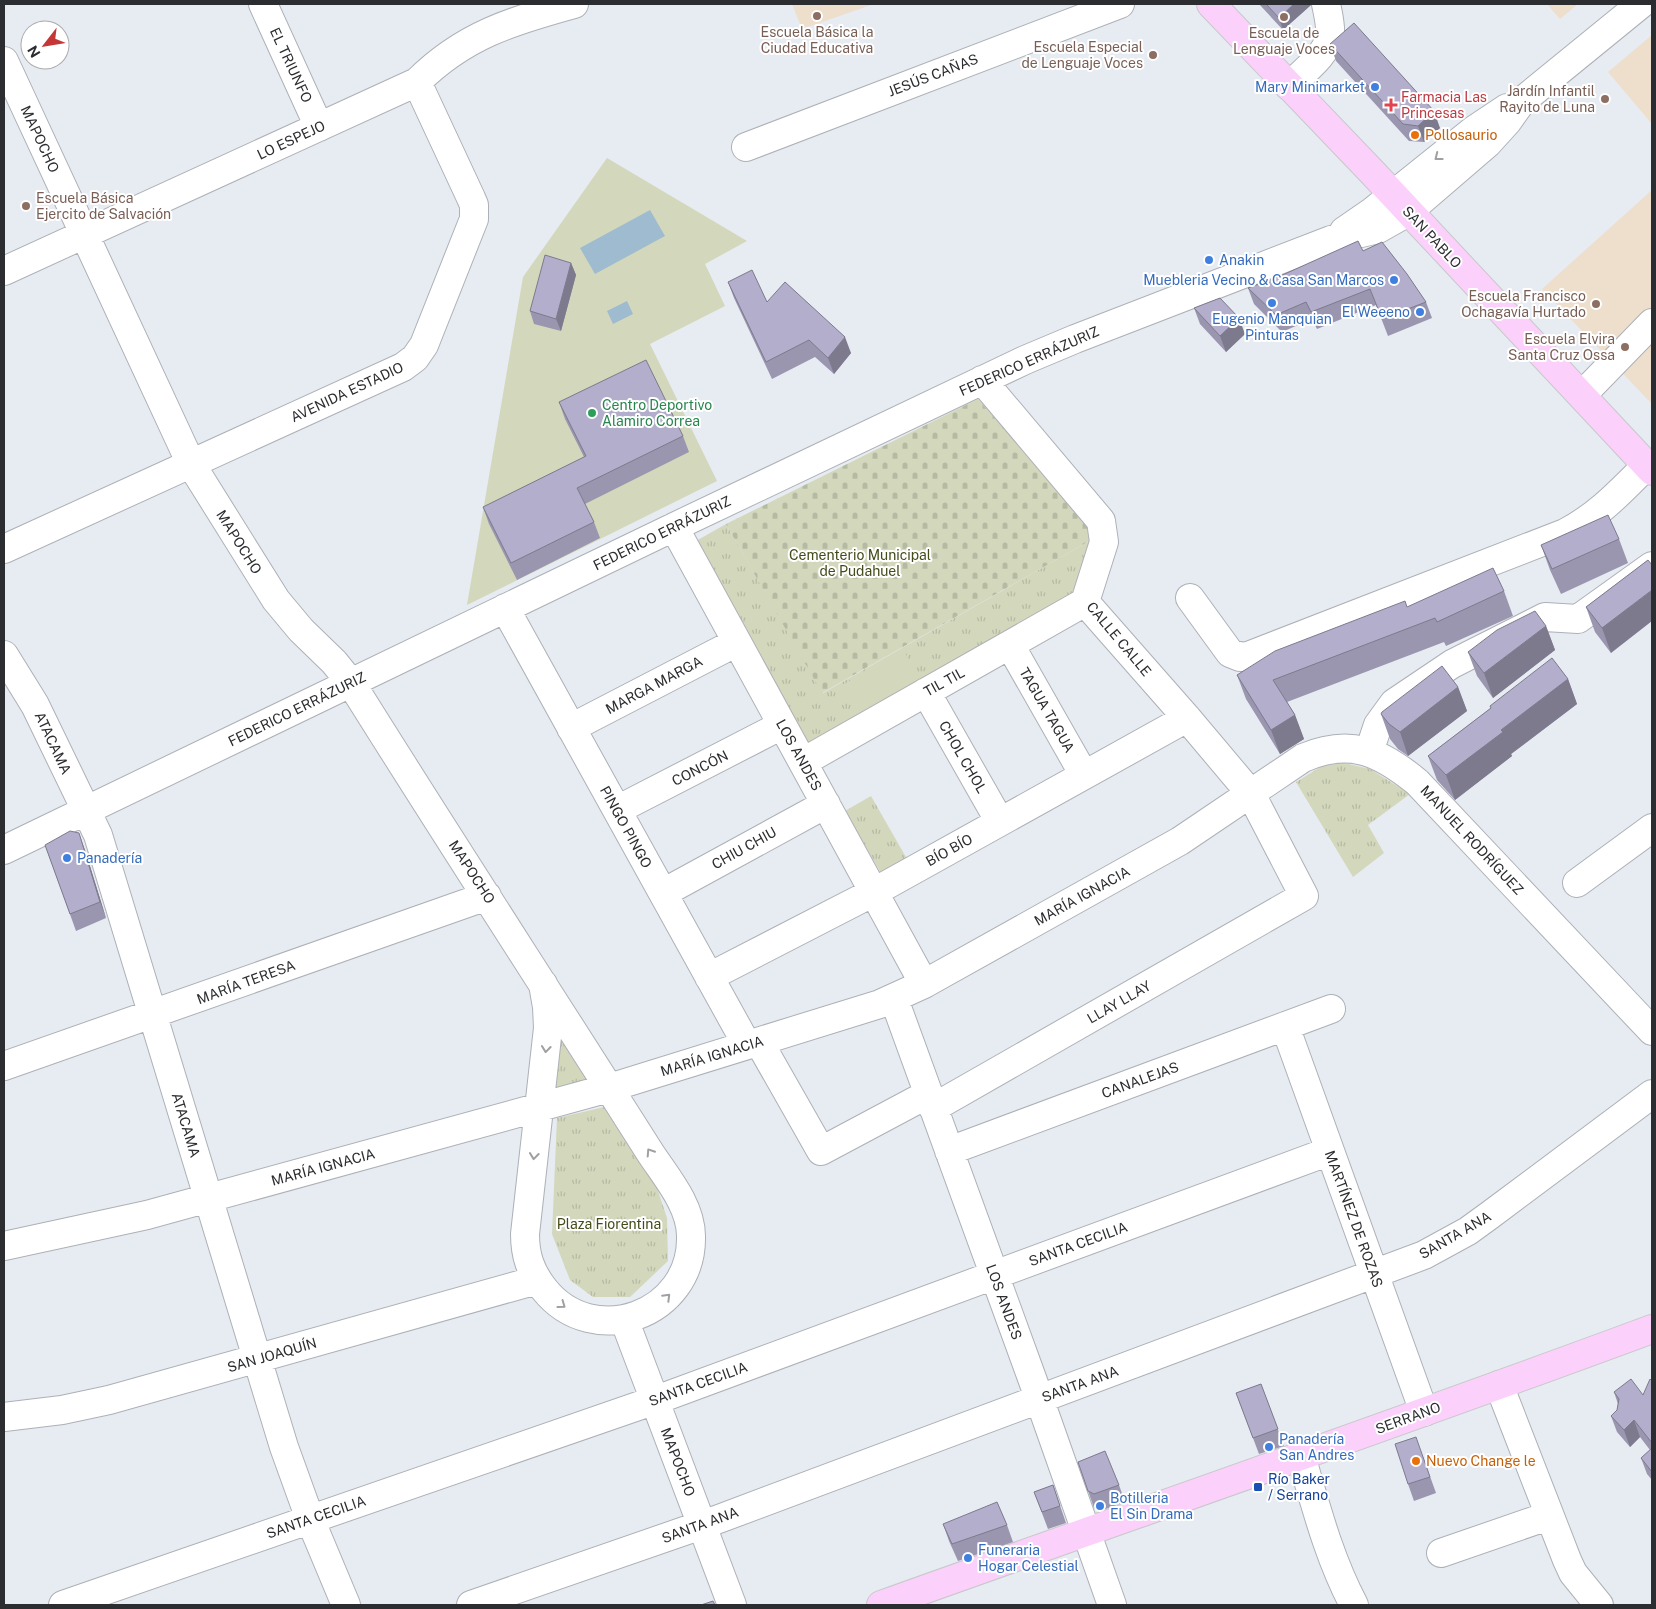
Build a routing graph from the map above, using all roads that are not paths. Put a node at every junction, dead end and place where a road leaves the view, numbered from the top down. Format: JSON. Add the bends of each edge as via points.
{"nodes":[{"id":1,"x":263,"y":4,"type":"edge"},
{"id":2,"x":1120,"y":4,"type":"edge"},
{"id":3,"x":1211,"y":4,"type":"edge"},
{"id":4,"x":1326,"y":4,"type":"edge"},
{"id":5,"x":1641,"y":4,"type":"edge"},
{"id":6,"x":557,"y":6,"type":"edge"},
{"id":7,"x":4,"y":60,"type":"edge"},
{"id":8,"x":417,"y":82,"type":"junction"},
{"id":9,"x":1289,"y":86,"type":"junction"},
{"id":10,"x":319,"y":127,"type":"junction"},
{"id":11,"x":746,"y":147,"type":"dead end"},
{"id":12,"x":1400,"y":203,"type":"junction"},
{"id":13,"x":84,"y":234,"type":"junction"},
{"id":14,"x":4,"y":271,"type":"edge"},
{"id":15,"x":1652,"y":323,"type":"edge"},
{"id":16,"x":982,"y":380,"type":"junction"},
{"id":17,"x":1582,"y":395,"type":"junction"},
{"id":18,"x":191,"y":464,"type":"junction"},
{"id":19,"x":1650,"y":468,"type":"edge"},
{"id":20,"x":674,"y":527,"type":"junction"},
{"id":21,"x":4,"y":549,"type":"edge"},
{"id":22,"x":1652,"y":566,"type":"edge"},
{"id":23,"x":1190,"y":598,"type":"dead end"},
{"id":24,"x":1085,"y":602,"type":"junction"},
{"id":25,"x":505,"y":608,"type":"junction"},
{"id":26,"x":737,"y":642,"type":"junction"},
{"id":27,"x":1010,"y":645,"type":"junction"},
{"id":28,"x":4,"y":655,"type":"edge"},
{"id":29,"x":351,"y":683,"type":"junction"},
{"id":30,"x":926,"y":692,"type":"junction"},
{"id":31,"x":1187,"y":718,"type":"junction"},
{"id":32,"x":782,"y":725,"type":"junction"},
{"id":33,"x":571,"y":728,"type":"junction"},
{"id":34,"x":1369,"y":752,"type":"junction"},
{"id":35,"x":803,"y":762,"type":"junction"},
{"id":36,"x":1084,"y":775,"type":"junction"},
{"id":37,"x":1251,"y":794,"type":"junction"},
{"id":38,"x":826,"y":804,"type":"junction"},
{"id":39,"x":616,"y":810,"type":"junction"},
{"id":40,"x":86,"y":811,"type":"junction"},
{"id":41,"x":1000,"y":822,"type":"junction"},
{"id":42,"x":1652,"y":828,"type":"edge"},
{"id":43,"x":4,"y":850,"type":"edge"},
{"id":44,"x":1577,"y":884,"type":"dead end"},
{"id":45,"x":874,"y":892,"type":"junction"},
{"id":46,"x":663,"y":893,"type":"junction"},
{"id":47,"x":487,"y":896,"type":"junction"},
{"id":48,"x":1304,"y":896,"type":"joint"},
{"id":49,"x":709,"y":977,"type":"junction"},
{"id":50,"x":543,"y":984,"type":"junction"},
{"id":51,"x":924,"y":984,"type":"junction"},
{"id":52,"x":894,"y":999,"type":"junction"},
{"id":53,"x":1331,"y":1009,"type":"dead end"},
{"id":54,"x":153,"y":1015,"type":"junction"},
{"id":55,"x":1285,"y":1026,"type":"junction"},
{"id":56,"x":1652,"y":1031,"type":"edge"},
{"id":57,"x":753,"y":1044,"type":"junction"},
{"id":58,"x":4,"y":1066,"type":"edge"},
{"id":59,"x":609,"y":1088,"type":"junction"},
{"id":60,"x":1652,"y":1094,"type":"edge"},
{"id":61,"x":931,"y":1101,"type":"junction"},
{"id":62,"x":539,"y":1107,"type":"junction"},
{"id":63,"x":821,"y":1151,"type":"joint"},
{"id":64,"x":949,"y":1151,"type":"junction"},
{"id":65,"x":1330,"y":1151,"type":"junction"},
{"id":66,"x":209,"y":1199,"type":"junction"},
{"id":67,"x":4,"y":1246,"type":"edge"},
{"id":68,"x":1374,"y":1274,"type":"junction"},
{"id":69,"x":994,"y":1275,"type":"junction"},
{"id":70,"x":537,"y":1280,"type":"junction"},
{"id":71,"x":624,"y":1319,"type":"junction"},
{"id":72,"x":1652,"y":1329,"type":"edge"},
{"id":73,"x":258,"y":1360,"type":"junction"},
{"id":74,"x":1499,"y":1385,"type":"junction"},
{"id":75,"x":1040,"y":1399,"type":"junction"},
{"id":76,"x":655,"y":1400,"type":"junction"},
{"id":77,"x":1424,"y":1412,"type":"junction"},
{"id":78,"x":4,"y":1417,"type":"edge"},
{"id":79,"x":1301,"y":1456,"type":"junction"},
{"id":80,"x":1548,"y":1516,"type":"junction"},
{"id":81,"x":310,"y":1519,"type":"junction"},
{"id":82,"x":702,"y":1525,"type":"junction"},
{"id":83,"x":1086,"y":1531,"type":"junction"},
{"id":84,"x":1441,"y":1553,"type":"dead end"},
{"id":85,"x":1350,"y":1604,"type":"edge"},
{"id":86,"x":63,"y":1605,"type":"edge"},
{"id":87,"x":346,"y":1605,"type":"edge"},
{"id":88,"x":471,"y":1605,"type":"edge"},
{"id":89,"x":732,"y":1605,"type":"edge"},
{"id":90,"x":881,"y":1605,"type":"edge"},
{"id":91,"x":1112,"y":1605,"type":"edge"},
{"id":92,"x":1599,"y":1605,"type":"edge"}],
"edges":[{"from":1,"to":10,"type":"street","name":"EL TRIUNFO"},
{"from":2,"to":11,"type":"street","name":"JESÚS CAÑAS"},
{"from":3,"to":9,"type":"main road","name":"SAN PABLO"},
{"from":4,"to":9,"type":"street","via":[[1330,29],[1328,43]]},
{"from":5,"to":12,"type":"street","name":"FEDERICO ERRÁZURIZ","via":[[1522,101],[1487,144]]},
{"from":6,"to":8,"type":"street","name":"LO ESPEJO","via":[[479,36],[442,59]]},
{"from":7,"to":13,"type":"street","name":"MAPOCHO"},
{"from":8,"to":10,"type":"street","name":"LO ESPEJO"},
{"from":8,"to":18,"type":"street","name":"AVENIDA ESTADIO","via":[[472,198],[474,212],[474,219],[420,352],[402,368]]},
{"from":9,"to":12,"type":"main road","name":"SAN PABLO"},
{"from":10,"to":13,"type":"street","name":"LO ESPEJO"},
{"from":12,"to":16,"type":"street","name":"FEDERICO ERRÁZURIZ","via":[[1378,229],[1331,240],[1076,339]]},
{"from":12,"to":17,"type":"main road","name":"SAN PABLO"},
{"from":13,"to":14,"type":"street","name":"LO ESPEJO"},
{"from":13,"to":18,"type":"street","name":"MAPOCHO"},
{"from":15,"to":17,"type":"street"},
{"from":16,"to":20,"type":"street","name":"FEDERICO ERRÁZURIZ"},
{"from":16,"to":24,"type":"street","name":"CALLE CALLE","via":[[1101,521],[1104,542]]},
{"from":17,"to":19,"type":"main road","name":"SAN PABLO"},
{"from":18,"to":21,"type":"street","name":"AVENIDA ESTADIO"},
{"from":18,"to":29,"type":"street","name":"MAPOCHO","via":[[276,600]]},
{"from":19,"to":23,"type":"street","via":[[1602,509],[1565,533],[1248,656],[1230,653]]},
{"from":20,"to":25,"type":"street","name":"FEDERICO ERRÁZURIZ"},
{"from":20,"to":26,"type":"street","name":"LOS ANDES"},
{"from":22,"to":34,"type":"street","via":[[1578,619],[1544,617],[1452,664],[1394,704],[1378,726]]},
{"from":24,"to":27,"type":"street","name":"TIL TIL"},
{"from":24,"to":31,"type":"street","name":"CALLE CALLE"},
{"from":25,"to":29,"type":"street","name":"FEDERICO ERRÁZURIZ"},
{"from":25,"to":33,"type":"street","name":"PINGO PINGO"},
{"from":26,"to":32,"type":"street","name":"LOS ANDES"},
{"from":26,"to":33,"type":"street","name":"MARGA MARGA"},
{"from":27,"to":30,"type":"street","name":"TIL TIL"},
{"from":27,"to":36,"type":"street","name":"TAGUA TAGUA"},
{"from":28,"to":40,"type":"street","name":"ATACAMA","via":[[35,705]]},
{"from":29,"to":40,"type":"street","name":"FEDERICO ERRÁZURIZ"},
{"from":29,"to":47,"type":"street","name":"MAPOCHO"},
{"from":30,"to":35,"type":"street","name":"TIL TIL"},
{"from":30,"to":41,"type":"street","name":"CHOL CHOL"},
{"from":31,"to":36,"type":"street","name":"BÍO BÍO"},
{"from":31,"to":37,"type":"street","name":"CALLE CALLE"},
{"from":32,"to":35,"type":"street","name":"LOS ANDES"},
{"from":32,"to":39,"type":"street","name":"CONCÓN"},
{"from":33,"to":39,"type":"street","name":"PINGO PINGO"},
{"from":34,"to":37,"type":"street","name":"MARÍA IGNACIA","via":[[1338,748],[1314,754]]},
{"from":34,"to":56,"type":"street","name":"MANUEL RODRÍGUEZ","via":[[1417,782]]},
{"from":35,"to":38,"type":"street","name":"LOS ANDES"},
{"from":36,"to":41,"type":"street","name":"BÍO BÍO"},
{"from":37,"to":48,"type":"street","name":"CALLE CALLE"},
{"from":37,"to":51,"type":"street","name":"MARÍA IGNACIA","via":[[1180,841]]},
{"from":38,"to":45,"type":"street","name":"LOS ANDES"},
{"from":38,"to":46,"type":"street","name":"CHIU CHIU"},
{"from":39,"to":46,"type":"street","name":"PINGO PINGO"},
{"from":40,"to":43,"type":"street","name":"FEDERICO ERRÁZURIZ"},
{"from":40,"to":54,"type":"street","name":"ATACAMA","via":[[98,834]]},
{"from":41,"to":45,"type":"street","name":"BÍO BÍO"},
{"from":42,"to":44,"type":"street"},
{"from":45,"to":49,"type":"street","name":"BÍO BÍO"},
{"from":45,"to":51,"type":"street","name":"LOS ANDES"},
{"from":46,"to":49,"type":"street","name":"PINGO PINGO"},
{"from":47,"to":50,"type":"street","name":"MAPOCHO"},
{"from":47,"to":54,"type":"street","name":"MARÍA TERESA"},
{"from":48,"to":61,"type":"street","name":"LLAY LLAY"},
{"from":49,"to":57,"type":"street","name":"PINGO PINGO"},
{"from":50,"to":59,"type":"street","name":"MAPOCHO"},
{"from":50,"to":62,"type":"street","name":"MAPOCHO","one_way":true,"via":[[548,1028]]},
{"from":51,"to":52,"type":"street","name":"MARÍA IGNACIA"},
{"from":52,"to":57,"type":"street","name":"MARÍA IGNACIA"},
{"from":52,"to":61,"type":"street","name":"LOS ANDES"},
{"from":53,"to":55,"type":"street","name":"CANALEJAS"},
{"from":54,"to":58,"type":"street","name":"MARÍA TERESA"},
{"from":54,"to":66,"type":"street","name":"ATACAMA"},
{"from":55,"to":64,"type":"street","name":"CANALEJAS"},
{"from":55,"to":65,"type":"street","name":"MARTÍNEZ DE ROZAS"},
{"from":57,"to":59,"type":"street","name":"MARÍA IGNACIA"},
{"from":57,"to":63,"type":"street","name":"PINGO PINGO"},
{"from":59,"to":62,"type":"street","name":"MARÍA IGNACIA"},
{"from":71,"to":59,"type":"street","name":"MAPOCHO","one_way":true,"via":[[653,1308],[672,1292],[688,1260],[691,1234],[687,1214],[675,1191]]},
{"from":60,"to":68,"type":"street","name":"SANTA ANA","via":[[1468,1231],[1424,1255]]},
{"from":61,"to":63,"type":"street","name":"LLAY LLAY"},
{"from":61,"to":64,"type":"street","name":"LOS ANDES"},
{"from":62,"to":66,"type":"street","name":"MARÍA IGNACIA"},
{"from":62,"to":70,"type":"street","name":"MAPOCHO","one_way":true,"via":[[525,1246]]},
{"from":64,"to":69,"type":"street","name":"LOS ANDES"},
{"from":65,"to":68,"type":"street","name":"MARTÍNEZ DE ROZAS"},
{"from":65,"to":69,"type":"street","name":"SANTA CECILIA"},
{"from":66,"to":67,"type":"street","name":"MARÍA IGNACIA"},
{"from":66,"to":73,"type":"street","name":"ATACAMA"},
{"from":68,"to":75,"type":"street","name":"SANTA ANA"},
{"from":68,"to":77,"type":"street","name":"MARTÍNEZ DE ROZAS"},
{"from":69,"to":75,"type":"street","name":"LOS ANDES"},
{"from":69,"to":76,"type":"street","name":"SANTA CECILIA"},
{"from":70,"to":71,"type":"street","name":"MAPOCHO","one_way":true,"via":[[558,1302],[583,1317]]},
{"from":70,"to":73,"type":"street","name":"SAN JOAQUÍN"},
{"from":71,"to":76,"type":"street","name":"MAPOCHO"},
{"from":72,"to":74,"type":"main road","name":"SERRANO"},
{"from":73,"to":78,"type":"street","name":"SAN JOAQUÍN","via":[[93,1404]]},
{"from":73,"to":81,"type":"street","name":"ATACAMA"},
{"from":74,"to":77,"type":"main road","name":"SERRANO"},
{"from":74,"to":80,"type":"street"},
{"from":75,"to":82,"type":"street","name":"SANTA ANA"},
{"from":75,"to":83,"type":"street","name":"LOS ANDES"},
{"from":76,"to":81,"type":"street","name":"SANTA CECILIA"},
{"from":76,"to":82,"type":"street","name":"MAPOCHO"},
{"from":77,"to":79,"type":"main road","name":"SERRANO"},
{"from":79,"to":83,"type":"main road","name":"SERRANO"},
{"from":79,"to":85,"type":"street","via":[[1322,1531]]},
{"from":80,"to":84,"type":"street"},
{"from":80,"to":92,"type":"street","via":[[1573,1573]]},
{"from":81,"to":86,"type":"street","name":"SANTA CECILIA"},
{"from":81,"to":87,"type":"street","name":"ATACAMA"},
{"from":82,"to":88,"type":"street","name":"SANTA ANA"},
{"from":82,"to":89,"type":"street","name":"MAPOCHO"},
{"from":83,"to":90,"type":"main road","name":"SERRANO"},
{"from":83,"to":91,"type":"street","name":"LOS ANDES"}]}
